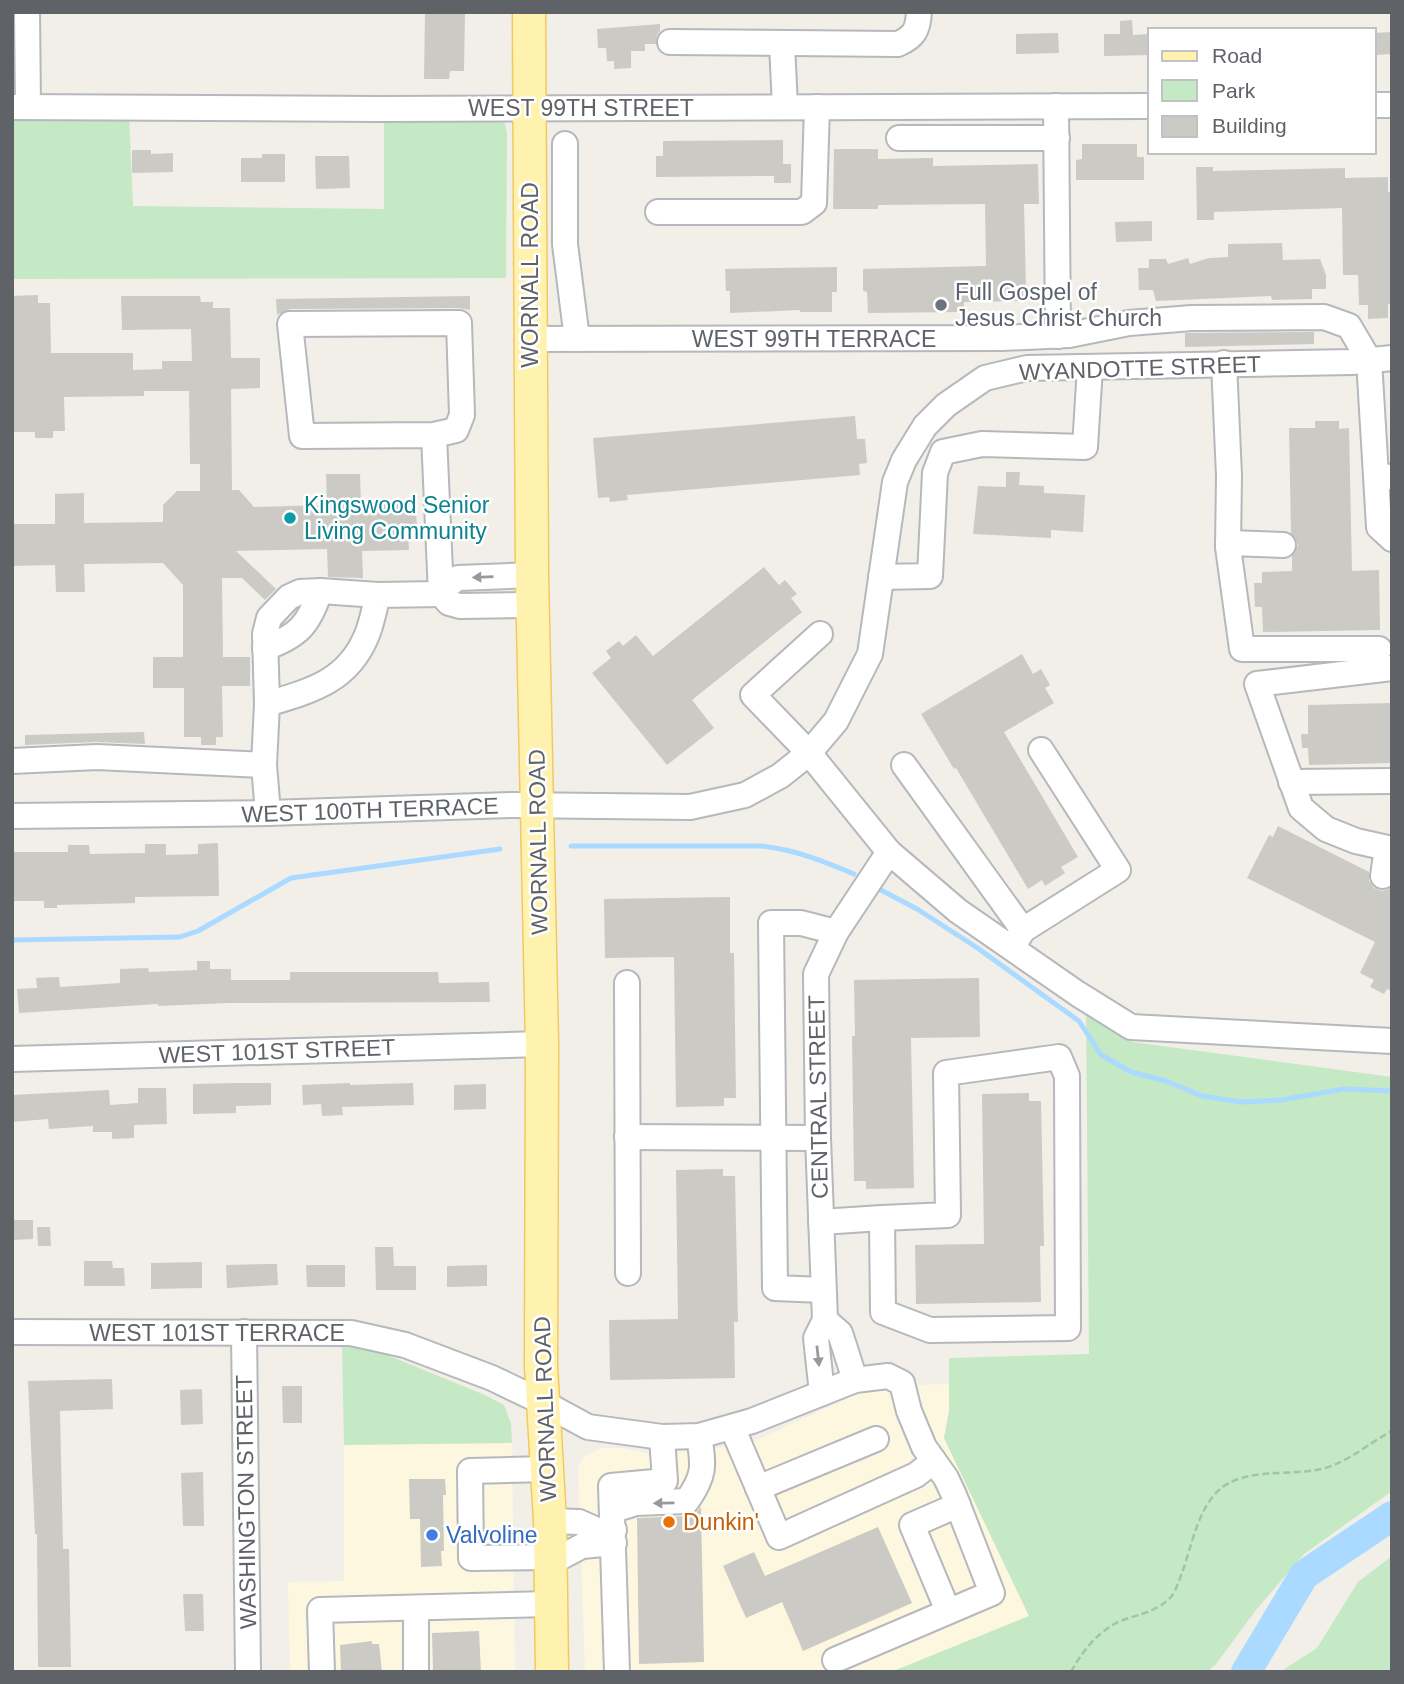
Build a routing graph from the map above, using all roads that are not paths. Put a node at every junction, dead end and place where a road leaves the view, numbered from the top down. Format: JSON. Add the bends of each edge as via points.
{"nodes":[{"id":1,"x":27,"y":12,"type":"edge"},
{"id":2,"x":529,"y":12,"type":"edge"},
{"id":3,"x":919,"y":12,"type":"edge"},
{"id":4,"x":670,"y":42,"type":"dead end"},
{"id":5,"x":782,"y":44,"type":"junction"},
{"id":6,"x":1056,"y":106,"type":"junction"},
{"id":7,"x":1148,"y":106,"type":"edge"},
{"id":8,"x":20,"y":107,"type":"edge"},
{"id":9,"x":785,"y":107,"type":"junction"},
{"id":10,"x":817,"y":107,"type":"junction"},
{"id":11,"x":529,"y":108,"type":"junction"},
{"id":12,"x":899,"y":138,"type":"dead end"},
{"id":13,"x":1056,"y":138,"type":"junction"},
{"id":14,"x":565,"y":144,"type":"dead end"},
{"id":15,"x":658,"y":212,"type":"dead end"},
{"id":16,"x":1058,"y":336,"type":"junction"},
{"id":17,"x":531,"y":339,"type":"junction"},
{"id":18,"x":577,"y":339,"type":"junction"},
{"id":19,"x":1380,"y":359,"type":"edge"},
{"id":20,"x":1224,"y":363,"type":"junction"},
{"id":21,"x":1090,"y":367,"type":"junction"},
{"id":22,"x":434,"y":435,"type":"junction"},
{"id":23,"x":914,"y":443,"type":"junction"},
{"id":24,"x":943,"y":452,"type":"junction"},
{"id":25,"x":1384,"y":477,"type":"edge"},
{"id":26,"x":1392,"y":539,"type":"edge"},
{"id":27,"x":1228,"y":543,"type":"junction"},
{"id":28,"x":1283,"y":545,"type":"dead end"},
{"id":29,"x":881,"y":577,"type":"junction"},
{"id":30,"x":533,"y":590,"type":"junction"},
{"id":31,"x":441,"y":594,"type":"junction"},
{"id":32,"x":378,"y":595,"type":"junction"},
{"id":33,"x":820,"y":634,"type":"dead end"},
{"id":34,"x":1385,"y":658,"type":"edge"},
{"id":35,"x":267,"y":704,"type":"junction"},
{"id":36,"x":1041,"y":750,"type":"dead end"},
{"id":37,"x":809,"y":753,"type":"junction"},
{"id":38,"x":12,"y":761,"type":"edge"},
{"id":39,"x":264,"y":765,"type":"junction"},
{"id":40,"x":904,"y":765,"type":"dead end"},
{"id":41,"x":1392,"y":781,"type":"edge"},
{"id":42,"x":1291,"y":782,"type":"junction"},
{"id":43,"x":537,"y":805,"type":"junction"},
{"id":44,"x":268,"y":813,"type":"junction"},
{"id":45,"x":12,"y":816,"type":"edge"},
{"id":46,"x":1389,"y":848,"type":"edge"},
{"id":47,"x":889,"y":852,"type":"junction"},
{"id":48,"x":1383,"y":876,"type":"dead end"},
{"id":49,"x":836,"y":932,"type":"junction"},
{"id":50,"x":1017,"y":939,"type":"junction"},
{"id":51,"x":627,"y":984,"type":"dead end"},
{"id":52,"x":1392,"y":1041,"type":"edge"},
{"id":53,"x":541,"y":1044,"type":"junction"},
{"id":54,"x":12,"y":1059,"type":"edge"},
{"id":55,"x":627,"y":1137,"type":"junction"},
{"id":56,"x":818,"y":1138,"type":"junction"},
{"id":57,"x":774,"y":1139,"type":"junction"},
{"id":58,"x":882,"y":1219,"type":"junction"},
{"id":59,"x":821,"y":1222,"type":"junction"},
{"id":60,"x":628,"y":1273,"type":"dead end"},
{"id":61,"x":823,"y":1290,"type":"junction"},
{"id":62,"x":825,"y":1320,"type":"junction"},
{"id":63,"x":12,"y":1332,"type":"edge"},
{"id":64,"x":244,"y":1332,"type":"junction"},
{"id":65,"x":855,"y":1380,"type":"junction"},
{"id":66,"x":822,"y":1393,"type":"junction"},
{"id":67,"x":542,"y":1402,"type":"junction"},
{"id":68,"x":732,"y":1427,"type":"junction"},
{"id":69,"x":699,"y":1436,"type":"junction"},
{"id":70,"x":662,"y":1437,"type":"junction"},
{"id":71,"x":876,"y":1439,"type":"dead end"},
{"id":72,"x":929,"y":1454,"type":"junction"},
{"id":73,"x":547,"y":1469,"type":"junction"},
{"id":74,"x":758,"y":1488,"type":"junction"},
{"id":75,"x":958,"y":1504,"type":"junction"},
{"id":76,"x":550,"y":1521,"type":"junction"},
{"id":77,"x":614,"y":1528,"type":"junction"},
{"id":78,"x":550,"y":1560,"type":"junction"},
{"id":79,"x":551,"y":1604,"type":"junction"},
{"id":80,"x":416,"y":1608,"type":"junction"},
{"id":81,"x":948,"y":1611,"type":"junction"},
{"id":82,"x":835,"y":1660,"type":"dead end"},
{"id":83,"x":248,"y":1672,"type":"edge"},
{"id":84,"x":322,"y":1672,"type":"edge"},
{"id":85,"x":416,"y":1672,"type":"edge"},
{"id":86,"x":552,"y":1672,"type":"edge"},
{"id":87,"x":617,"y":1672,"type":"edge"}],
"edges":[{"from":1,"to":8,"type":"street"},
{"from":2,"to":11,"type":"main road","name":"WORNALL ROAD"},
{"from":3,"to":5,"type":"street","via":[[918,29],[898,44]]},
{"from":4,"to":5,"type":"street"},
{"from":5,"to":9,"type":"street"},
{"from":6,"to":7,"type":"street","name":"WEST 99TH STREET"},
{"from":6,"to":10,"type":"street","name":"WEST 99TH STREET"},
{"from":6,"to":13,"type":"street"},
{"from":8,"to":11,"type":"street","name":"WEST 99TH STREET"},
{"from":9,"to":10,"type":"street","name":"WEST 99TH STREET"},
{"from":9,"to":11,"type":"street","name":"WEST 99TH STREET"},
{"from":10,"to":15,"type":"street","via":[[814,203],[802,212]]},
{"from":11,"to":17,"type":"main road","name":"WORNALL ROAD"},
{"from":12,"to":13,"type":"street"},
{"from":13,"to":16,"type":"street"},
{"from":14,"to":18,"type":"street","via":[[565,244]]},
{"from":16,"to":18,"type":"street","name":"WEST 99TH TERRACE"},
{"from":16,"to":19,"type":"street","name":"WEST 99TH TERRACE","via":[[1192,318],[1324,317],[1349,326]]},
{"from":17,"to":18,"type":"street","name":"WEST 99TH TERRACE"},
{"from":17,"to":30,"type":"main road","name":"WORNALL ROAD"},
{"from":19,"to":20,"type":"street","name":"WYANDOTTE STREET"},
{"from":19,"to":25,"type":"street"},
{"from":20,"to":21,"type":"street","name":"WYANDOTTE STREET"},
{"from":20,"to":27,"type":"street"},
{"from":21,"to":23,"type":"street","name":"WYANDOTTE STREET","via":[[1027,368],[985,378],[946,405]]},
{"from":21,"to":24,"type":"street","via":[[1085,447],[982,444]]},
{"from":22,"to":22,"type":"street","via":[[456,430],[462,415],[459,323],[290,324],[302,436]]},
{"from":22,"to":31,"type":"street"},
{"from":23,"to":24,"type":"street"},
{"from":23,"to":29,"type":"street","name":"WYANDOTTE STREET","via":[[895,482]]},
{"from":24,"to":29,"type":"street","via":[[935,473],[930,576]]},
{"from":25,"to":26,"type":"street","via":[[1379,527]]},
{"from":27,"to":28,"type":"street"},
{"from":27,"to":34,"type":"street","via":[[1242,649]]},
{"from":29,"to":37,"type":"street","name":"WYANDOTTE STREET","via":[[870,654],[836,721]]},
{"from":30,"to":31,"type":"street","via":[[460,606]]},
{"from":30,"to":43,"type":"main road","name":"WORNALL ROAD"},
{"from":31,"to":32,"type":"street"},
{"from":32,"to":35,"type":"street","via":[[367,636],[353,662],[331,681]]},
{"from":32,"to":35,"type":"street","via":[[320,591],[289,597],[269,618],[265,634]]},
{"from":33,"to":37,"type":"street","via":[[753,695]]},
{"from":34,"to":42,"type":"street","via":[[1257,684]]},
{"from":35,"to":39,"type":"street"},
{"from":36,"to":50,"type":"street","via":[[1118,870]]},
{"from":37,"to":43,"type":"street","name":"WEST 100TH TERRACE","via":[[745,795],[690,807]]},
{"from":37,"to":47,"type":"street"},
{"from":38,"to":39,"type":"street","via":[[97,757]]},
{"from":39,"to":44,"type":"street"},
{"from":40,"to":50,"type":"street"},
{"from":41,"to":42,"type":"street"},
{"from":42,"to":46,"type":"street","via":[[1301,808],[1326,829]]},
{"from":43,"to":44,"type":"street","name":"WEST 100TH TERRACE"},
{"from":43,"to":53,"type":"main road","name":"WORNALL ROAD"},
{"from":44,"to":45,"type":"street","name":"WEST 100TH TERRACE"},
{"from":46,"to":48,"type":"street"},
{"from":47,"to":49,"type":"street","name":"CENTRAL STREET"},
{"from":47,"to":50,"type":"street","via":[[958,911]]},
{"from":49,"to":56,"type":"street","name":"CENTRAL STREET","via":[[816,974]]},
{"from":49,"to":57,"type":"street","via":[[801,923],[771,923]]},
{"from":50,"to":52,"type":"street","via":[[1078,995],[1130,1027]]},
{"from":51,"to":55,"type":"street"},
{"from":53,"to":54,"type":"street","name":"WEST 101ST STREET"},
{"from":53,"to":67,"type":"main road","name":"WORNALL ROAD"},
{"from":55,"to":57,"type":"street"},
{"from":55,"to":60,"type":"street"},
{"from":56,"to":57,"type":"street"},
{"from":56,"to":59,"type":"street","name":"CENTRAL STREET"},
{"from":57,"to":61,"type":"street","via":[[775,1289]]},
{"from":58,"to":58,"type":"street","via":[[883,1312],[930,1330],[1068,1328],[1067,1076],[1059,1057],[946,1073],[948,1215]]},
{"from":58,"to":59,"type":"street"},
{"from":59,"to":61,"type":"street","name":"CENTRAL STREET"},
{"from":61,"to":62,"type":"street","name":"CENTRAL STREET"},
{"from":62,"to":65,"type":"street","via":[[839,1333]]},
{"from":62,"to":66,"type":"street","name":"CENTRAL STREET","one_way":true,"via":[[816,1338]]},
{"from":63,"to":64,"type":"street","name":"WEST 101ST TERRACE"},
{"from":64,"to":67,"type":"street","name":"WEST 101ST TERRACE","via":[[351,1332],[405,1345]]},
{"from":64,"to":83,"type":"street","name":"WASHINGTON STREET"},
{"from":65,"to":66,"type":"street","name":"WEST 101ST TERRACE"},
{"from":65,"to":72,"type":"street","name":"WEST 101ST TERRACE","via":[[888,1376],[902,1383]]},
{"from":66,"to":68,"type":"street","name":"WEST 101ST TERRACE"},
{"from":67,"to":70,"type":"street","name":"WEST 101ST TERRACE","via":[[588,1427]]},
{"from":67,"to":73,"type":"main road","name":"WORNALL ROAD"},
{"from":68,"to":69,"type":"street","name":"WEST 101ST TERRACE"},
{"from":68,"to":74,"type":"street"},
{"from":69,"to":70,"type":"street","name":"WEST 101ST TERRACE"},
{"from":69,"to":77,"type":"street","one_way":true,"via":[[704,1467],[687,1501],[636,1503]]},
{"from":70,"to":77,"type":"street","via":[[665,1480],[611,1486]]},
{"from":71,"to":74,"type":"street"},
{"from":72,"to":74,"type":"street","via":[[916,1475],[779,1537]]},
{"from":72,"to":75,"type":"street","name":"WEST 101ST TERRACE"},
{"from":73,"to":76,"type":"main road","name":"WORNALL ROAD"},
{"from":73,"to":78,"type":"street","via":[[470,1471],[471,1558]]},
{"from":75,"to":81,"type":"street","name":"WEST 101ST TERRACE","via":[[992,1593]]},
{"from":75,"to":81,"type":"street","via":[[912,1525]]},
{"from":76,"to":77,"type":"street","via":[[579,1522],[597,1530]]},
{"from":76,"to":78,"type":"main road","name":"WORNALL ROAD"},
{"from":77,"to":78,"type":"street"},
{"from":77,"to":87,"type":"street"},
{"from":78,"to":79,"type":"main road","name":"WORNALL ROAD"},
{"from":79,"to":80,"type":"street"},
{"from":79,"to":86,"type":"main road","name":"WORNALL ROAD"},
{"from":80,"to":84,"type":"street","via":[[320,1610]]},
{"from":80,"to":85,"type":"street"},
{"from":81,"to":82,"type":"street"}]}
